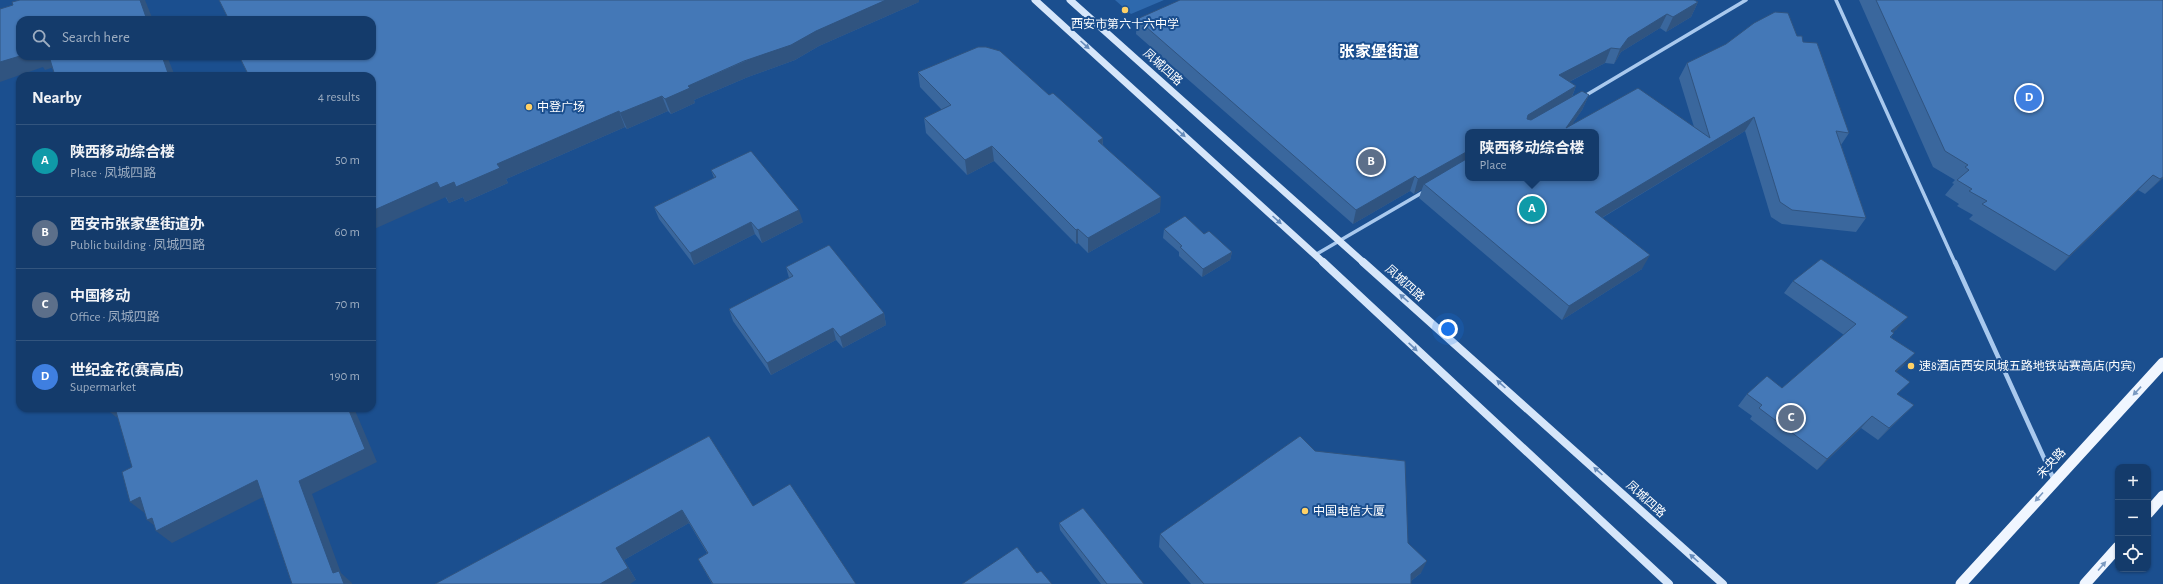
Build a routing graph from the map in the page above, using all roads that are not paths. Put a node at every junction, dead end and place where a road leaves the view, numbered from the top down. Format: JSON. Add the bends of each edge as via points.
{"nodes":[{"id":1,"x":1035,"y":0,"type":"edge"},
{"id":2,"x":1070,"y":0,"type":"edge"},
{"id":3,"x":1746,"y":0,"type":"edge"},
{"id":4,"x":1836,"y":0,"type":"edge"},
{"id":5,"x":1578,"y":100,"type":"edge"},
{"id":6,"x":1428,"y":189,"type":"edge"},
{"id":7,"x":1341,"y":241,"type":"junction"},
{"id":8,"x":1314,"y":255,"type":"junction"},
{"id":9,"x":2163,"y":363,"type":"edge"},
{"id":10,"x":2054,"y":480,"type":"junction"},
{"id":11,"x":2163,"y":496,"type":"edge"},
{"id":12,"x":2151,"y":510,"type":"edge"},
{"id":13,"x":2115,"y":550,"type":"edge"},
{"id":14,"x":1669,"y":584,"type":"edge"},
{"id":15,"x":1723,"y":584,"type":"edge"},
{"id":16,"x":1961,"y":584,"type":"edge"},
{"id":17,"x":2086,"y":584,"type":"edge"}],
"edges":[{"from":1,"to":8,"type":"street","one_way":true},
{"from":2,"to":7,"type":"street","name":"凤城四路"},
{"from":3,"to":5,"type":"street"},
{"from":4,"to":10,"type":"street"},
{"from":6,"to":7,"type":"street"},
{"from":7,"to":8,"type":"street"},
{"from":15,"to":7,"type":"street","name":"凤城四路","one_way":true},
{"from":8,"to":14,"type":"street","one_way":true},
{"from":9,"to":10,"type":"main road","name":"未央路","one_way":true},
{"from":10,"to":16,"type":"main road","name":"未央路","one_way":true},
{"from":11,"to":12,"type":"main road"},
{"from":17,"to":13,"type":"main road","one_way":true}]}
